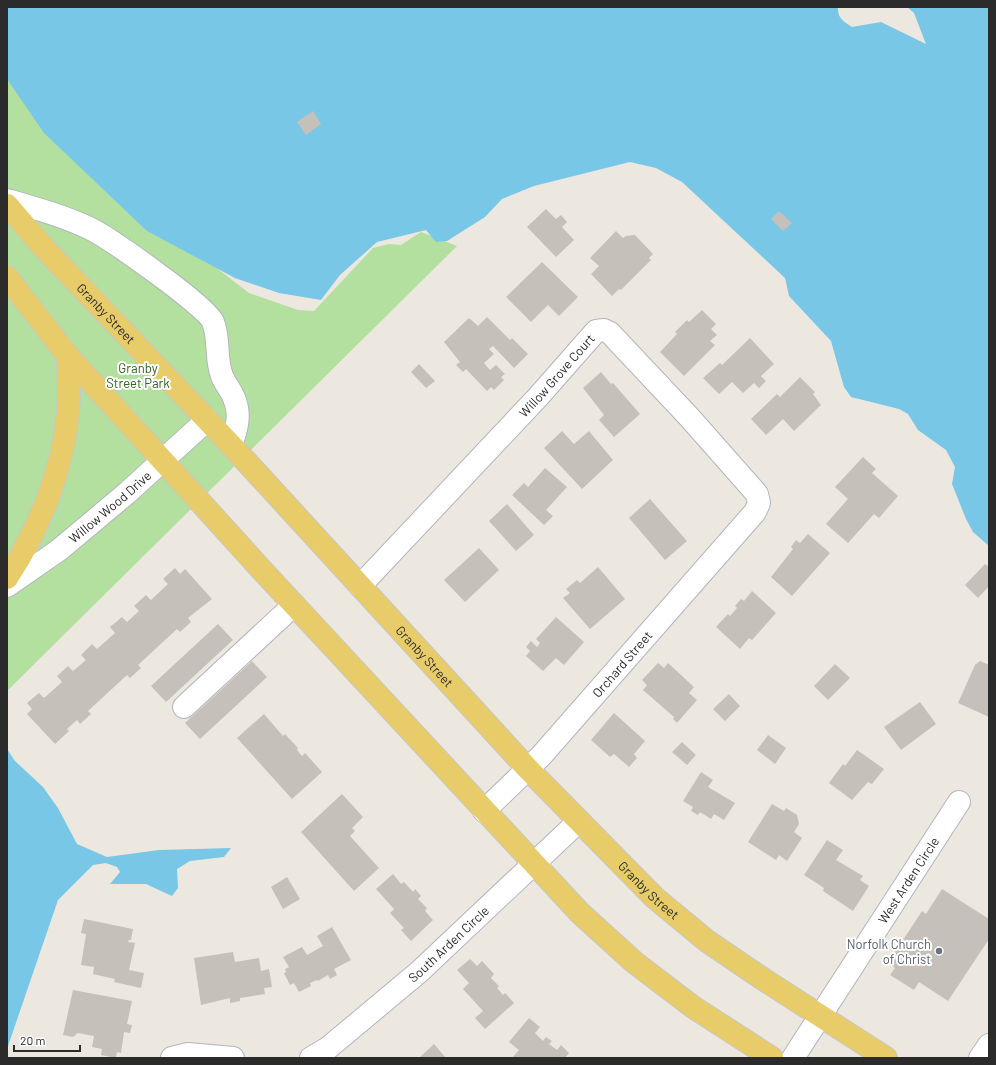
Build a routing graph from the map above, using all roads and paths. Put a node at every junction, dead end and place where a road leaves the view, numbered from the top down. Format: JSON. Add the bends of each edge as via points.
{"nodes":[{"id":1,"x":7,"y":200,"type":"edge"},
{"id":2,"x":7,"y":205,"type":"edge"},
{"id":3,"x":7,"y":277,"type":"edge"},
{"id":4,"x":68,"y":356,"type":"junction"},
{"id":5,"x":208,"y":420,"type":"junction"},
{"id":6,"x":230,"y":444,"type":"junction"},
{"id":7,"x":163,"y":460,"type":"junction"},
{"id":8,"x":755,"y":512,"type":"joint"},
{"id":9,"x":7,"y":578,"type":"edge"},
{"id":10,"x":7,"y":586,"type":"edge"},
{"id":11,"x":360,"y":586,"type":"junction"},
{"id":12,"x":294,"y":605,"type":"junction"},
{"id":13,"x":184,"y":707,"type":"dead end"},
{"id":14,"x":528,"y":769,"type":"junction"},
{"id":15,"x":959,"y":802,"type":"dead end"},
{"id":16,"x":484,"y":811,"type":"junction"},
{"id":17,"x":578,"y":821,"type":"junction"},
{"id":18,"x":533,"y":865,"type":"junction"},
{"id":19,"x":820,"y":1016,"type":"junction"},
{"id":20,"x":989,"y":1045,"type":"edge"},
{"id":21,"x":172,"y":1058,"type":"edge"},
{"id":22,"x":233,"y":1058,"type":"edge"},
{"id":23,"x":311,"y":1058,"type":"edge"},
{"id":24,"x":772,"y":1058,"type":"edge"},
{"id":25,"x":793,"y":1058,"type":"edge"},
{"id":26,"x":886,"y":1058,"type":"edge"},
{"id":27,"x":980,"y":1058,"type":"edge"}],
"edges":[{"from":1,"to":6,"type":"street","via":[[47,211],[90,229],[161,277],[207,313],[216,334],[217,357],[222,377],[234,398],[238,414],[237,430]]},
{"from":2,"to":5,"type":"main road","name":"Granby Street","via":[[44,248]]},
{"from":3,"to":4,"type":"main road"},
{"from":4,"to":7,"type":"main road"},
{"from":4,"to":9,"type":"main road","via":[[69,397],[55,477],[41,516]]},
{"from":5,"to":6,"type":"main road","name":"Granby Street"},
{"from":5,"to":7,"type":"street","name":"Willow Wood Drive"},
{"from":6,"to":11,"type":"main road","name":"Granby Street"},
{"from":7,"to":10,"type":"street","name":"Willow Wood Drive","via":[[59,550]]},
{"from":7,"to":12,"type":"main road"},
{"from":8,"to":11,"type":"street","name":"Willow Grove Court","via":[[759,503],[757,494],[610,333],[604,330],[596,331],[533,403]]},
{"from":8,"to":14,"type":"street","name":"Orchard Street"},
{"from":11,"to":14,"type":"main road","name":"Granby Street"},
{"from":12,"to":13,"type":"street"},
{"from":12,"to":16,"type":"main road"},
{"from":14,"to":16,"type":"street","name":"Orchard Street"},
{"from":14,"to":17,"type":"main road","name":"Granby Street"},
{"from":15,"to":19,"type":"street","name":"West Arden Circle"},
{"from":16,"to":18,"type":"main road"},
{"from":17,"to":18,"type":"street","name":"South Arden Circle"},
{"from":17,"to":19,"type":"main road","name":"Granby Street","via":[[655,898],[707,941]]},
{"from":18,"to":23,"type":"street","name":"South Arden Circle","via":[[419,972],[328,1048]]},
{"from":18,"to":24,"type":"main road","via":[[580,913],[634,962],[693,1007]]},
{"from":19,"to":25,"type":"street","name":"West Arden Circle"},
{"from":19,"to":26,"type":"main road","name":"Granby Street"},
{"from":20,"to":27,"type":"street"},
{"from":21,"to":22,"type":"street","via":[[188,1054]]}]}
